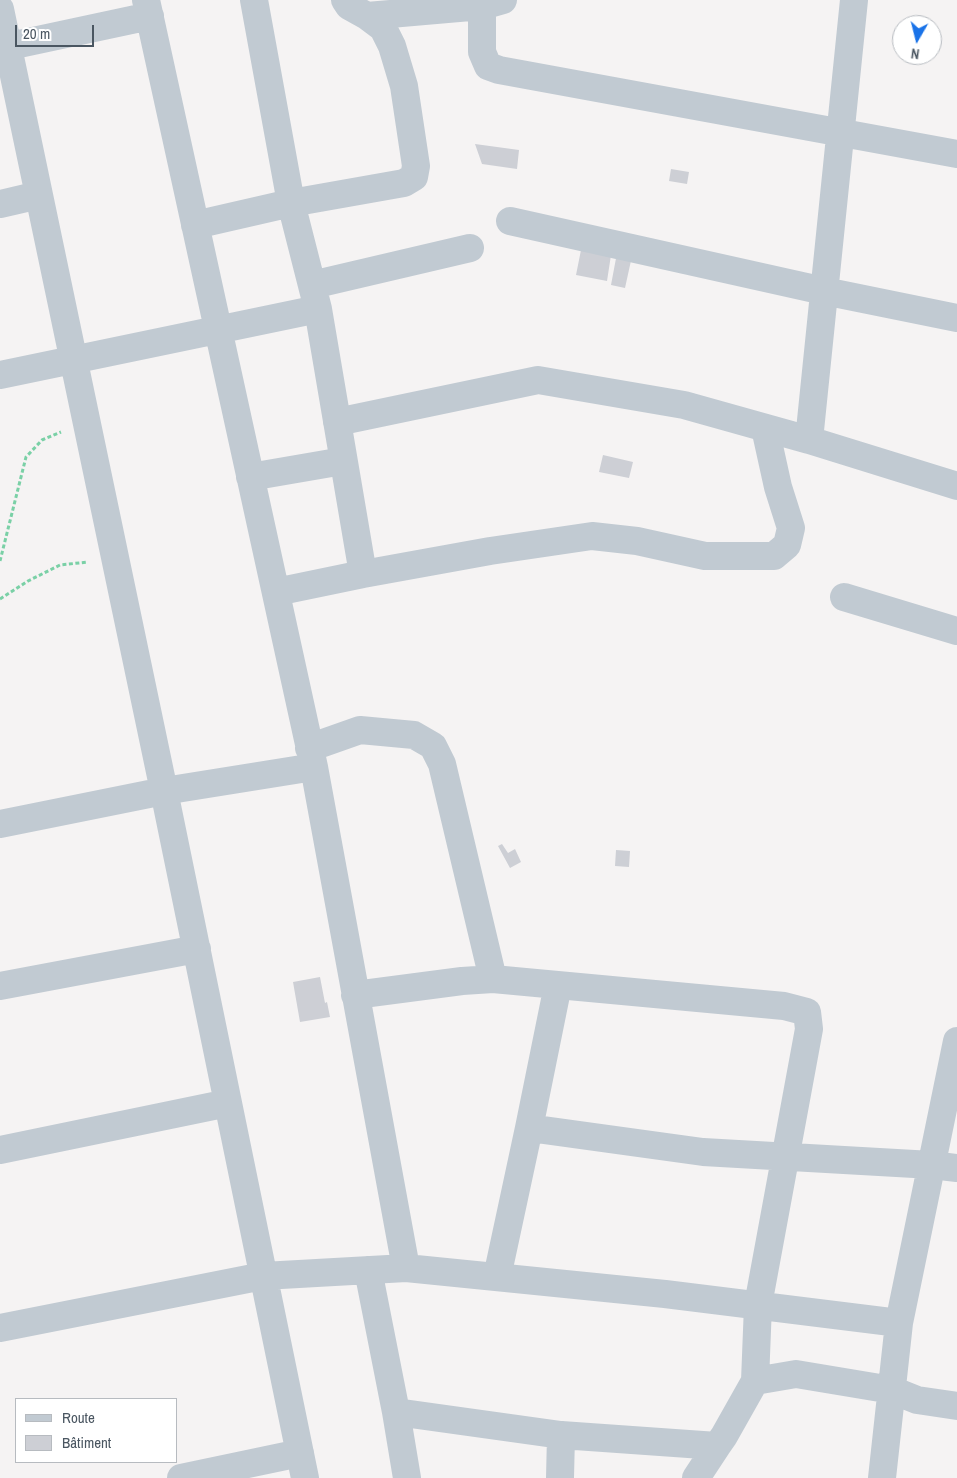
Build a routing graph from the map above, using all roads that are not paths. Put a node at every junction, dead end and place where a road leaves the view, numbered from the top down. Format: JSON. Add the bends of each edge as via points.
{"nodes":[{"id":1,"x":254,"y":0,"type":"edge"},
{"id":2,"x":346,"y":0,"type":"edge"},
{"id":3,"x":854,"y":0,"type":"edge"},
{"id":4,"x":489,"y":2,"type":"edge"},
{"id":5,"x":148,"y":8,"type":"edge"},
{"id":6,"x":0,"y":9,"type":"edge"},
{"id":7,"x":367,"y":16,"type":"junction"},
{"id":8,"x":4,"y":47,"type":"edge"},
{"id":9,"x":841,"y":132,"type":"junction"},
{"id":10,"x":957,"y":154,"type":"edge"},
{"id":11,"x":39,"y":195,"type":"junction"},
{"id":12,"x":291,"y":203,"type":"junction"},
{"id":13,"x":0,"y":204,"type":"edge"},
{"id":14,"x":510,"y":221,"type":"dead end"},
{"id":15,"x":195,"y":225,"type":"junction"},
{"id":16,"x":470,"y":248,"type":"dead end"},
{"id":17,"x":824,"y":291,"type":"junction"},
{"id":18,"x":315,"y":297,"type":"junction"},
{"id":19,"x":957,"y":318,"type":"edge"},
{"id":20,"x":218,"y":330,"type":"junction"},
{"id":21,"x":74,"y":360,"type":"junction"},
{"id":22,"x":0,"y":375,"type":"edge"},
{"id":23,"x":337,"y":422,"type":"junction"},
{"id":24,"x":765,"y":428,"type":"junction"},
{"id":25,"x":809,"y":440,"type":"junction"},
{"id":26,"x":343,"y":461,"type":"junction"},
{"id":27,"x":250,"y":478,"type":"junction"},
{"id":28,"x":957,"y":486,"type":"edge"},
{"id":29,"x":363,"y":574,"type":"junction"},
{"id":30,"x":276,"y":592,"type":"junction"},
{"id":31,"x":844,"y":597,"type":"dead end"},
{"id":32,"x":957,"y":631,"type":"edge"},
{"id":33,"x":312,"y":757,"type":"junction"},
{"id":34,"x":164,"y":791,"type":"junction"},
{"id":35,"x":0,"y":824,"type":"edge"},
{"id":36,"x":197,"y":949,"type":"junction"},
{"id":37,"x":493,"y":979,"type":"junction"},
{"id":38,"x":558,"y":985,"type":"junction"},
{"id":39,"x":0,"y":986,"type":"edge"},
{"id":40,"x":356,"y":995,"type":"junction"},
{"id":41,"x":957,"y":1041,"type":"edge"},
{"id":42,"x":228,"y":1102,"type":"junction"},
{"id":43,"x":529,"y":1128,"type":"junction"},
{"id":44,"x":0,"y":1150,"type":"edge"},
{"id":45,"x":785,"y":1156,"type":"junction"},
{"id":46,"x":944,"y":1167,"type":"edge"},
{"id":47,"x":406,"y":1268,"type":"junction"},
{"id":48,"x":368,"y":1270,"type":"junction"},
{"id":49,"x":264,"y":1276,"type":"junction"},
{"id":50,"x":497,"y":1277,"type":"junction"},
{"id":51,"x":758,"y":1305,"type":"junction"},
{"id":52,"x":899,"y":1323,"type":"junction"},
{"id":53,"x":0,"y":1328,"type":"edge"},
{"id":54,"x":755,"y":1381,"type":"junction"},
{"id":55,"x":892,"y":1390,"type":"junction"},
{"id":56,"x":957,"y":1406,"type":"edge"},
{"id":57,"x":396,"y":1412,"type":"junction"},
{"id":58,"x":561,"y":1435,"type":"junction"},
{"id":59,"x":716,"y":1446,"type":"junction"},
{"id":60,"x":302,"y":1466,"type":"edge"},
{"id":61,"x":180,"y":1478,"type":"edge"},
{"id":62,"x":407,"y":1478,"type":"edge"},
{"id":63,"x":560,"y":1478,"type":"edge"},
{"id":64,"x":696,"y":1478,"type":"edge"},
{"id":65,"x":882,"y":1478,"type":"edge"}],
"edges":[{"from":1,"to":12,"type":"street"},
{"from":2,"to":7,"type":"street","via":[[349,6]]},
{"from":3,"to":9,"type":"street"},
{"from":4,"to":7,"type":"street"},
{"from":4,"to":9,"type":"street","via":[[482,52],[488,66]]},
{"from":5,"to":8,"type":"street"},
{"from":5,"to":15,"type":"street"},
{"from":6,"to":8,"type":"street"},
{"from":7,"to":12,"type":"street","via":[[383,28],[404,86],[416,166],[414,178],[404,183]]},
{"from":8,"to":11,"type":"street"},
{"from":9,"to":10,"type":"street"},
{"from":9,"to":17,"type":"street"},
{"from":11,"to":13,"type":"street"},
{"from":11,"to":21,"type":"street"},
{"from":12,"to":15,"type":"street"},
{"from":12,"to":18,"type":"street"},
{"from":14,"to":17,"type":"street"},
{"from":15,"to":20,"type":"street"},
{"from":16,"to":18,"type":"street"},
{"from":17,"to":19,"type":"street"},
{"from":17,"to":25,"type":"street"},
{"from":18,"to":20,"type":"street"},
{"from":18,"to":23,"type":"street"},
{"from":20,"to":21,"type":"street"},
{"from":20,"to":27,"type":"street"},
{"from":21,"to":22,"type":"street"},
{"from":21,"to":34,"type":"street"},
{"from":23,"to":24,"type":"street","via":[[538,380],[684,405]]},
{"from":23,"to":26,"type":"street"},
{"from":24,"to":25,"type":"street"},
{"from":24,"to":29,"type":"street","via":[[791,528],[787,545],[774,556],[705,556],[637,541],[592,536]]},
{"from":25,"to":28,"type":"street"},
{"from":26,"to":27,"type":"street"},
{"from":26,"to":29,"type":"street"},
{"from":27,"to":30,"type":"street"},
{"from":29,"to":30,"type":"street"},
{"from":30,"to":33,"type":"street"},
{"from":31,"to":32,"type":"street"},
{"from":33,"to":34,"type":"street"},
{"from":33,"to":37,"type":"street","via":[[360,730],[414,735],[434,746],[442,764]]},
{"from":33,"to":40,"type":"street"},
{"from":34,"to":35,"type":"street"},
{"from":34,"to":36,"type":"street"},
{"from":36,"to":39,"type":"street"},
{"from":36,"to":42,"type":"street"},
{"from":37,"to":38,"type":"street"},
{"from":37,"to":40,"type":"street","via":[[462,980]]},
{"from":38,"to":43,"type":"street"},
{"from":38,"to":45,"type":"street","via":[[784,1006],[807,1012],[810,1029]]},
{"from":40,"to":47,"type":"street"},
{"from":41,"to":46,"type":"street"},
{"from":42,"to":44,"type":"street"},
{"from":42,"to":49,"type":"street"},
{"from":43,"to":45,"type":"street","via":[[703,1152]]},
{"from":43,"to":50,"type":"street"},
{"from":45,"to":46,"type":"street"},
{"from":45,"to":51,"type":"street"},
{"from":46,"to":52,"type":"street"},
{"from":47,"to":48,"type":"street"},
{"from":47,"to":50,"type":"street"},
{"from":48,"to":49,"type":"street"},
{"from":48,"to":57,"type":"street"},
{"from":49,"to":53,"type":"street"},
{"from":49,"to":60,"type":"street"},
{"from":50,"to":51,"type":"street"},
{"from":51,"to":52,"type":"street"},
{"from":51,"to":54,"type":"street"},
{"from":52,"to":55,"type":"street"},
{"from":54,"to":55,"type":"street","via":[[796,1374]]},
{"from":54,"to":59,"type":"street"},
{"from":55,"to":56,"type":"street","via":[[917,1400]]},
{"from":55,"to":65,"type":"street"},
{"from":57,"to":58,"type":"street"},
{"from":57,"to":62,"type":"street"},
{"from":58,"to":59,"type":"street"},
{"from":58,"to":63,"type":"street"},
{"from":59,"to":64,"type":"street"},
{"from":60,"to":61,"type":"street"}]}
